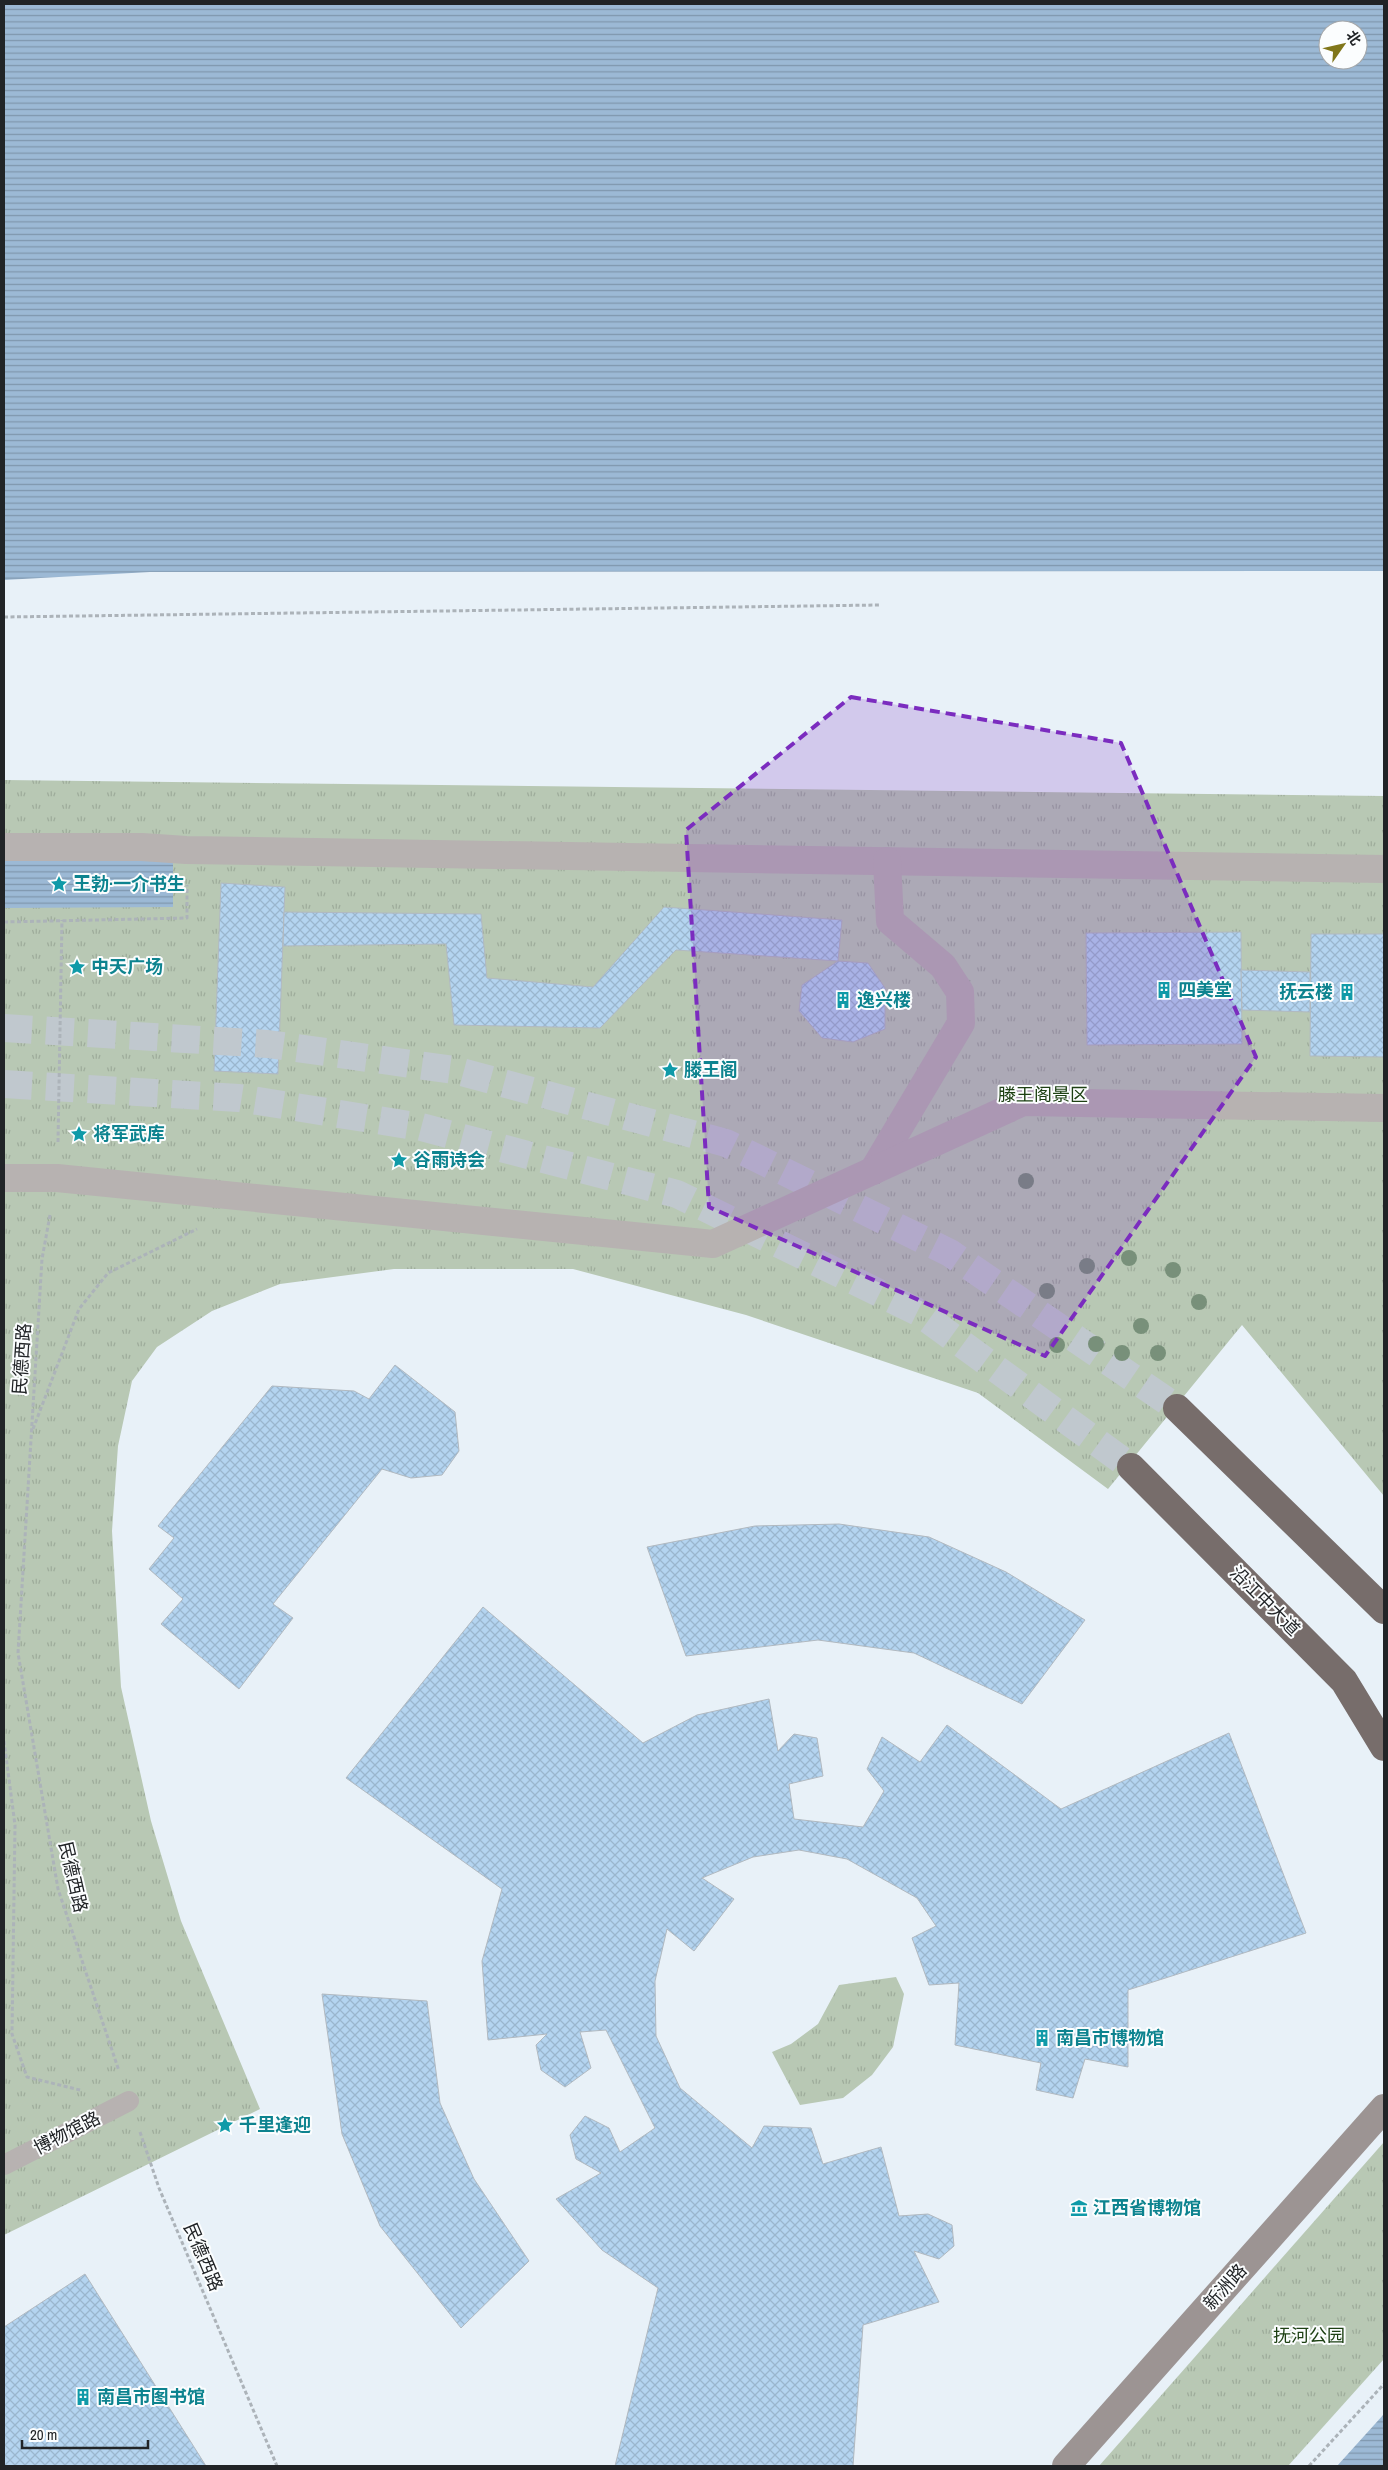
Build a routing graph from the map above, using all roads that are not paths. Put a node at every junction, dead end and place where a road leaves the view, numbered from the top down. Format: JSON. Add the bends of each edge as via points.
{"nodes":[{"id":1,"x":4,"y":847,"type":"edge"},
{"id":2,"x":887,"y":861,"type":"junction"},
{"id":3,"x":1384,"y":869,"type":"edge"},
{"id":4,"x":1384,"y":1108,"type":"edge"},
{"id":5,"x":873,"y":1171,"type":"junction"},
{"id":6,"x":4,"y":1178,"type":"edge"},
{"id":7,"x":1177,"y":1408,"type":"tunnel mouth"},
{"id":8,"x":1131,"y":1467,"type":"tunnel mouth"},
{"id":9,"x":1384,"y":1610,"type":"edge"},
{"id":10,"x":1384,"y":1747,"type":"edge"},
{"id":11,"x":130,"y":2101,"type":"road end"},
{"id":12,"x":1384,"y":2108,"type":"edge"},
{"id":13,"x":4,"y":2165,"type":"edge"},
{"id":14,"x":1066,"y":2466,"type":"edge"}],
"edges":[{"from":1,"to":2,"type":"street"},
{"from":2,"to":3,"type":"street"},
{"from":2,"to":5,"type":"street","via":[[890,921],[943,966],[960,992],[961,1023]]},
{"from":4,"to":5,"type":"street","via":[[1023,1102]]},
{"from":5,"to":6,"type":"street","via":[[713,1244],[57,1178]]},
{"from":7,"to":9,"type":"highway"},
{"from":8,"to":10,"type":"highway","name":"沿江中大道","via":[[1344,1681]]},
{"from":11,"to":13,"type":"lane","name":"博物馆路"},
{"from":12,"to":14,"type":"main road","name":"新洲路"}]}
